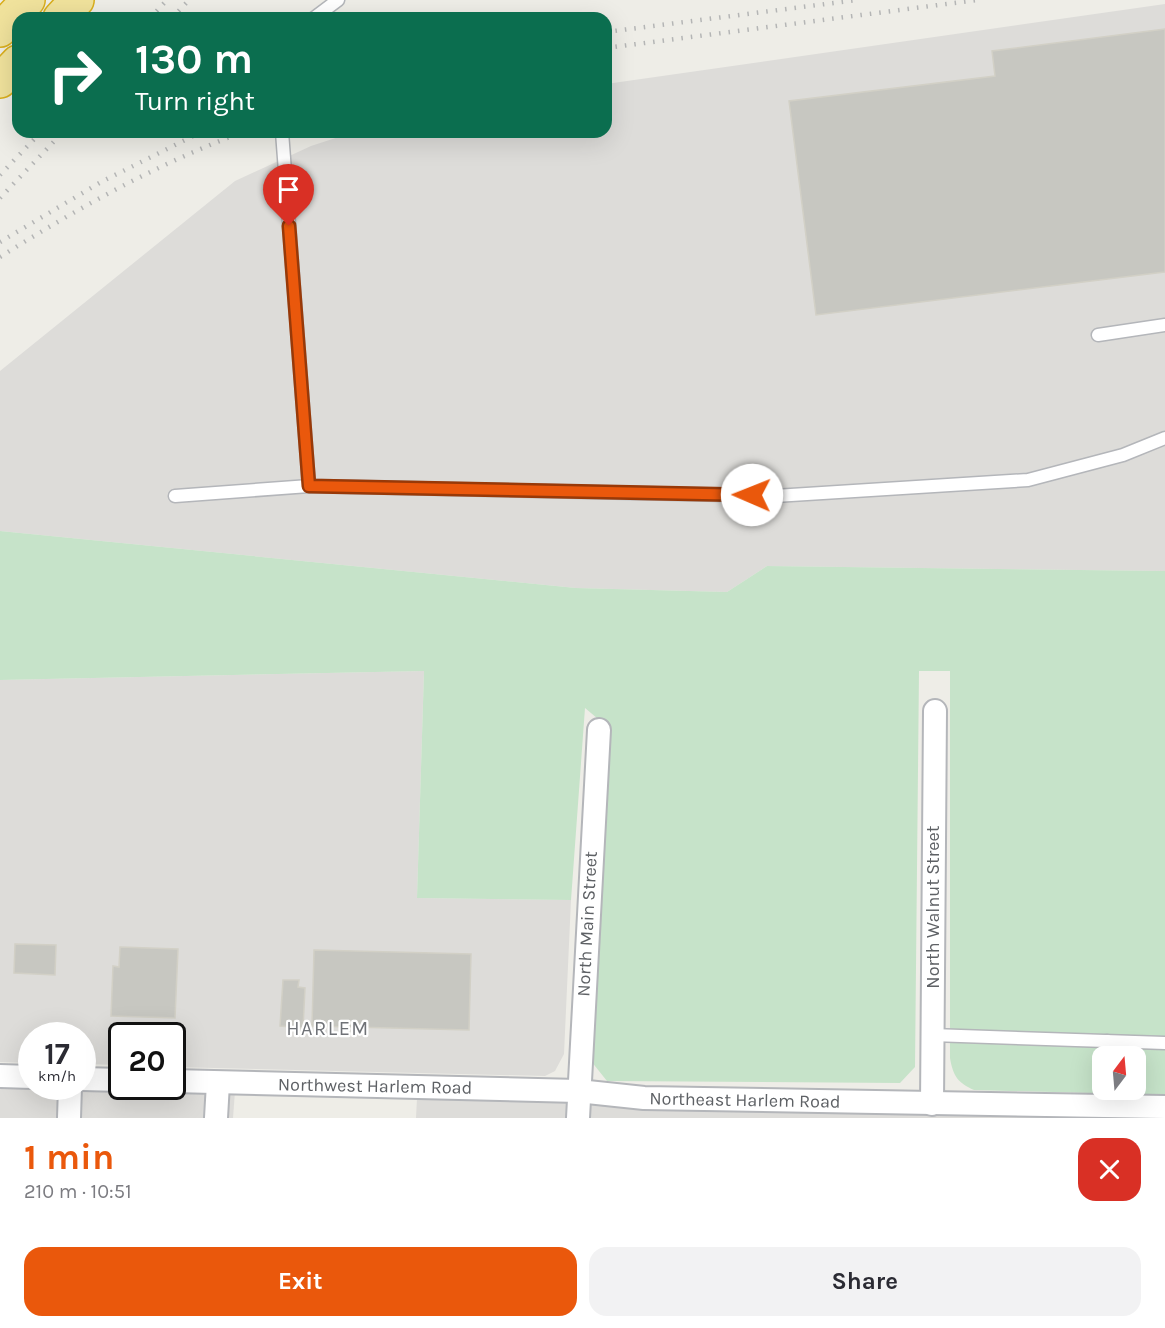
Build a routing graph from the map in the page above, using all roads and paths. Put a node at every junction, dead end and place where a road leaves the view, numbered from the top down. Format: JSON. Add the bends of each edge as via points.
{"nodes":[{"id":1,"x":28,"y":0,"type":"edge"},
{"id":2,"x":77,"y":0,"type":"edge"},
{"id":3,"x":338,"y":0,"type":"edge"},
{"id":4,"x":17,"y":12,"type":"edge"},
{"id":5,"x":66,"y":12,"type":"edge"},
{"id":6,"x":322,"y":12,"type":"edge"},
{"id":7,"x":12,"y":17,"type":"edge"},
{"id":8,"x":0,"y":30,"type":"edge"},
{"id":9,"x":12,"y":68,"type":"edge"},
{"id":10,"x":0,"y":81,"type":"edge"},
{"id":11,"x":282,"y":138,"type":"edge"},
{"id":12,"x":1165,"y":326,"type":"edge"},
{"id":13,"x":1098,"y":335,"type":"dead end"},
{"id":14,"x":1165,"y":438,"type":"edge"},
{"id":15,"x":309,"y":486,"type":"junction"},
{"id":16,"x":175,"y":496,"type":"dead end"},
{"id":17,"x":935,"y":711,"type":"dead end"},
{"id":18,"x":599,"y":730,"type":"dead end"},
{"id":19,"x":932,"y":1035,"type":"junction"},
{"id":20,"x":1107,"y":1041,"type":"junction"},
{"id":21,"x":1165,"y":1043,"type":"edge"},
{"id":22,"x":1107,"y":1046,"type":"edge"},
{"id":23,"x":0,"y":1076,"type":"edge"},
{"id":24,"x":18,"y":1077,"type":"edge"},
{"id":25,"x":186,"y":1082,"type":"edge"},
{"id":26,"x":218,"y":1083,"type":"junction"},
{"id":27,"x":578,"y":1091,"type":"junction"},
{"id":28,"x":1092,"y":1097,"type":"edge"},
{"id":29,"x":70,"y":1100,"type":"edge"},
{"id":30,"x":1122,"y":1100,"type":"edge"},
{"id":31,"x":932,"y":1104,"type":"junction"},
{"id":32,"x":1165,"y":1107,"type":"edge"},
{"id":33,"x":69,"y":1118,"type":"edge"},
{"id":34,"x":216,"y":1118,"type":"edge"},
{"id":35,"x":578,"y":1118,"type":"edge"}],
"edges":[{"from":1,"to":4,"type":"highway"},
{"from":2,"to":5,"type":"highway"},
{"from":3,"to":6,"type":"lane"},
{"from":7,"to":8,"type":"highway"},
{"from":9,"to":10,"type":"highway"},
{"from":11,"to":15,"type":"lane"},
{"from":12,"to":13,"type":"lane"},
{"from":14,"to":15,"type":"lane","via":[[1028,480],[776,496]]},
{"from":15,"to":16,"type":"lane"},
{"from":17,"to":19,"type":"street","name":"North Walnut Street"},
{"from":18,"to":27,"type":"street","name":"North Main Street"},
{"from":19,"to":20,"type":"lane"},
{"from":19,"to":31,"type":"street","name":"North Walnut Street"},
{"from":20,"to":21,"type":"lane"},
{"from":20,"to":22,"type":"lane"},
{"from":23,"to":24,"type":"street"},
{"from":25,"to":26,"type":"street","name":"Northwest Harlem Road"},
{"from":26,"to":27,"type":"street","name":"Northwest Harlem Road"},
{"from":26,"to":34,"type":"street"},
{"from":27,"to":31,"type":"street","name":"Northeast Harlem Road","via":[[645,1098]]},
{"from":27,"to":35,"type":"street","name":"North Main Street"},
{"from":28,"to":31,"type":"street","name":"Northeast Harlem Road"},
{"from":29,"to":33,"type":"street"},
{"from":30,"to":32,"type":"street","name":"Northeast Harlem Road"}]}
